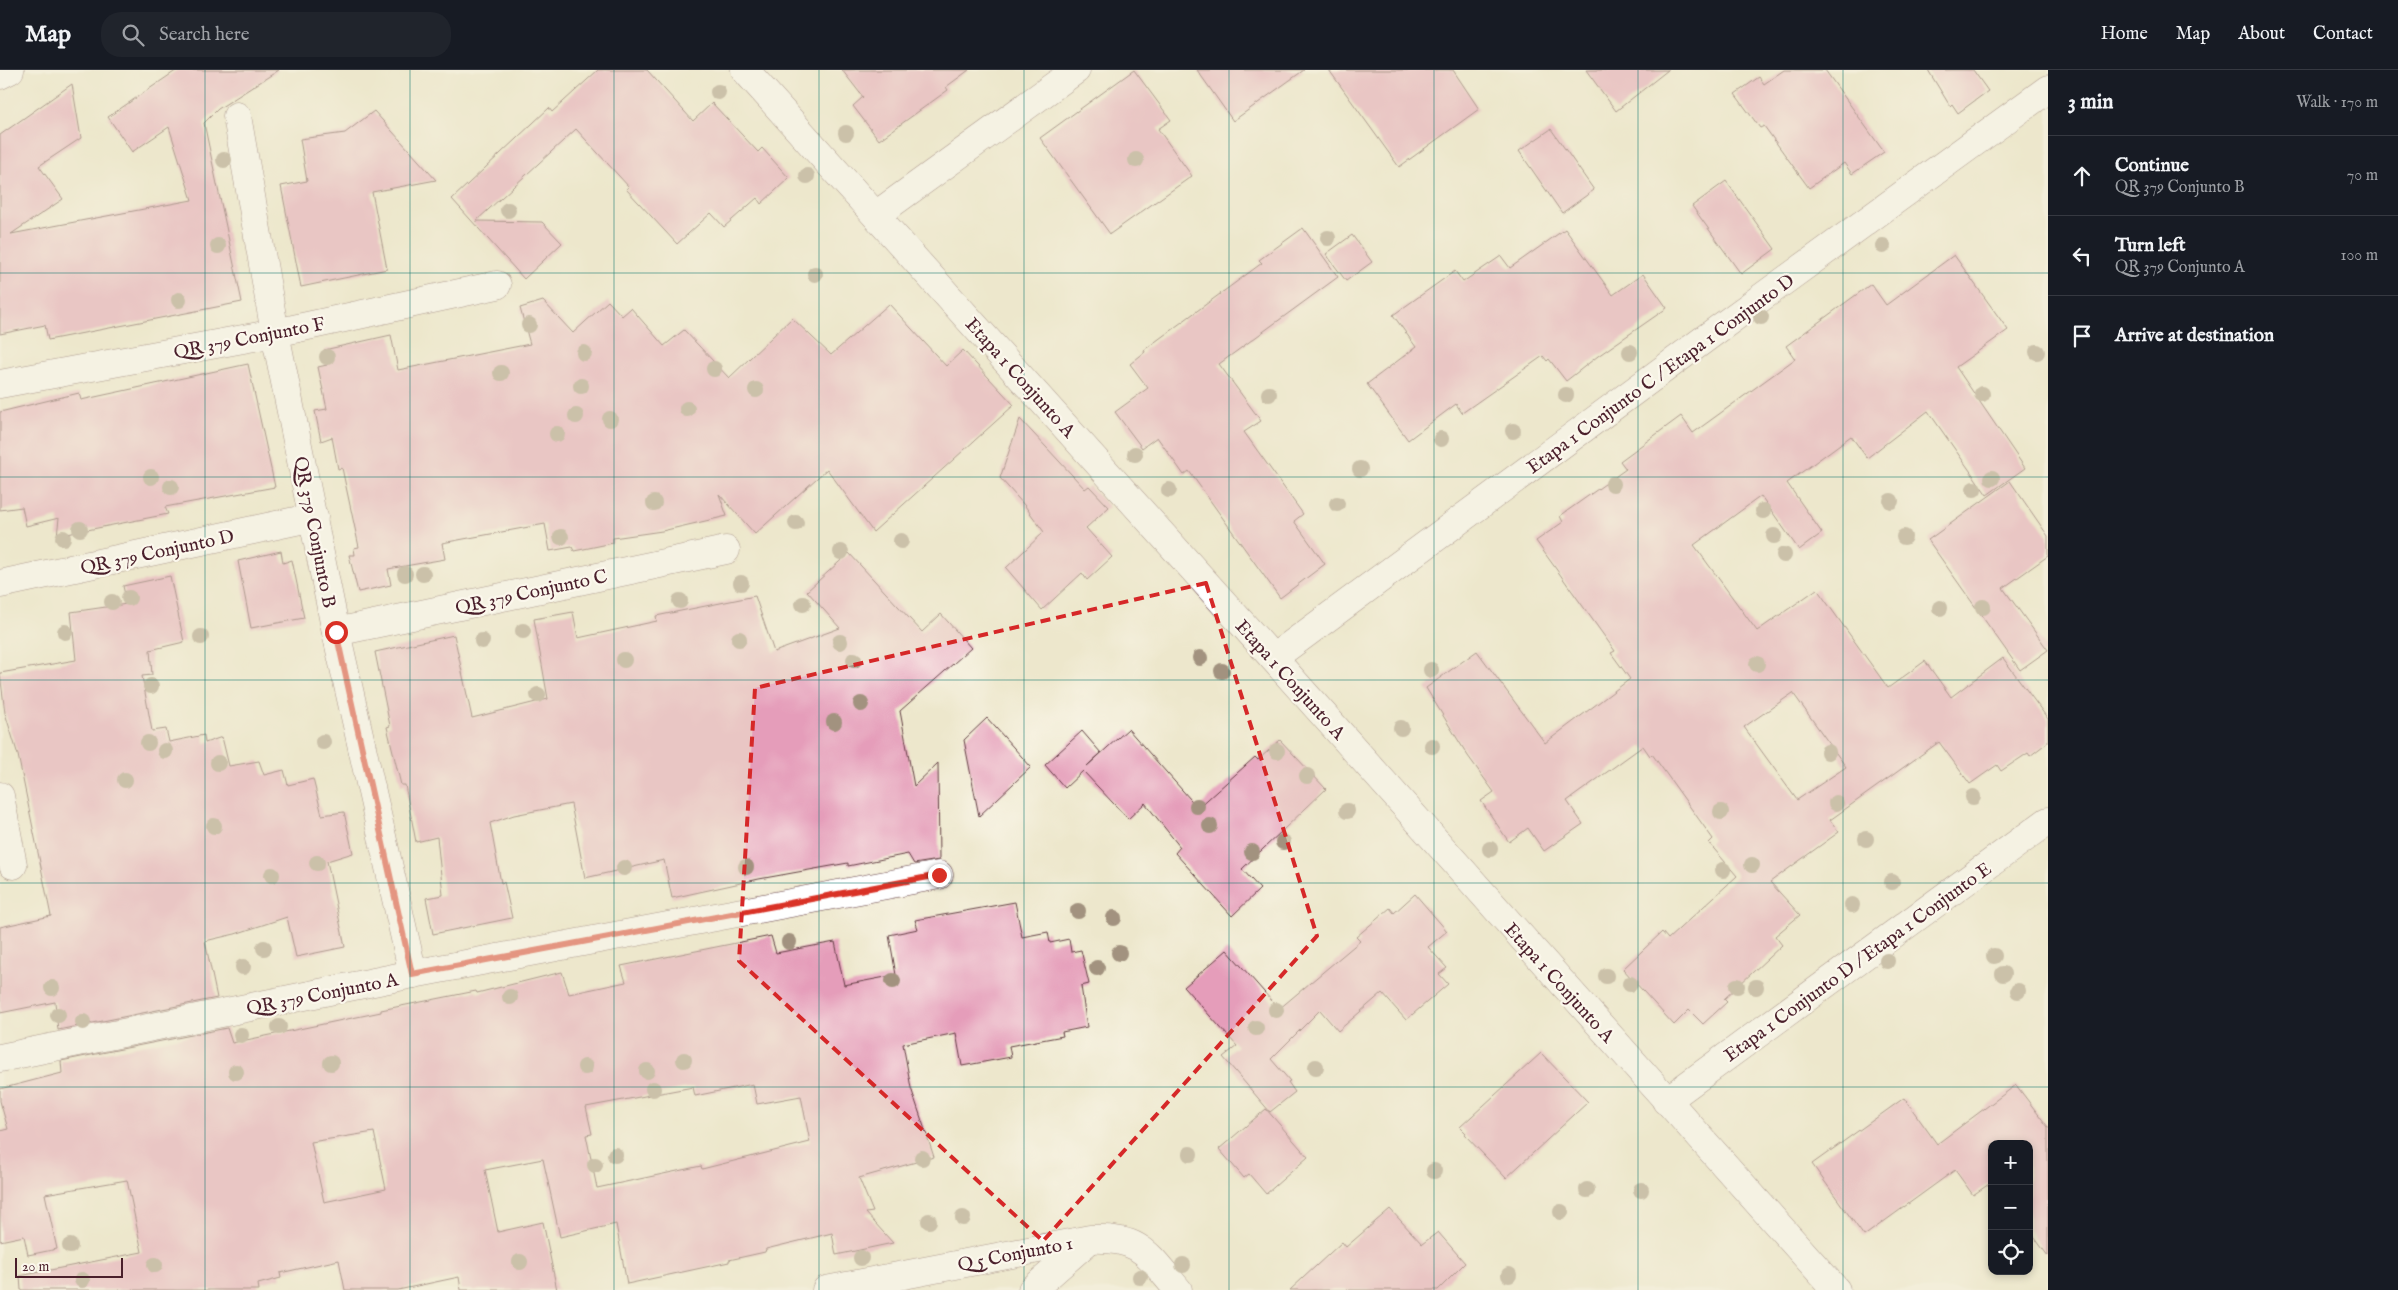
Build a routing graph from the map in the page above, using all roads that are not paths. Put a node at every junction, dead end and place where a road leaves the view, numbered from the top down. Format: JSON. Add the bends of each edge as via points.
{"nodes":[{"id":1,"x":10,"y":70,"type":"edge"},
{"id":2,"x":745,"y":70,"type":"edge"},
{"id":3,"x":1076,"y":70,"type":"edge"},
{"id":4,"x":0,"y":75,"type":"edge"},
{"id":5,"x":2048,"y":89,"type":"edge"},
{"id":6,"x":237,"y":116,"type":"dead end"},
{"id":7,"x":876,"y":215,"type":"junction"},
{"id":8,"x":497,"y":285,"type":"dead end"},
{"id":9,"x":275,"y":333,"type":"junction"},
{"id":10,"x":0,"y":384,"type":"edge"},
{"id":11,"x":314,"y":517,"type":"junction"},
{"id":12,"x":726,"y":550,"type":"dead end"},
{"id":13,"x":0,"y":584,"type":"edge"},
{"id":14,"x":336,"y":632,"type":"junction"},
{"id":15,"x":1274,"y":658,"type":"junction"},
{"id":16,"x":0,"y":796,"type":"edge"},
{"id":17,"x":2048,"y":821,"type":"edge"},
{"id":18,"x":12,"y":865,"type":"dead end"},
{"id":19,"x":939,"y":875,"type":"dead end"},
{"id":20,"x":412,"y":974,"type":"junction"},
{"id":21,"x":0,"y":1058,"type":"edge"},
{"id":22,"x":1666,"y":1101,"type":"junction"},
{"id":23,"x":1090,"y":1239,"type":"junction"},
{"id":24,"x":826,"y":1290,"type":"edge"},
{"id":25,"x":1032,"y":1290,"type":"edge"},
{"id":26,"x":1178,"y":1290,"type":"edge"},
{"id":27,"x":1836,"y":1290,"type":"edge"}],
"edges":[{"from":1,"to":4,"type":"street"},
{"from":2,"to":7,"type":"street","name":"Etapa 1 Conjunto A"},
{"from":3,"to":7,"type":"street"},
{"from":5,"to":15,"type":"street","name":"Etapa 1 Conjunto C / Etapa 1 Conjunto D"},
{"from":6,"to":9,"type":"street","name":"QR 379 Conjunto B"},
{"from":7,"to":15,"type":"street","name":"Etapa 1 Conjunto A"},
{"from":8,"to":9,"type":"street","name":"QR 379 Conjunto F"},
{"from":9,"to":10,"type":"street","name":"QR 379 Conjunto F"},
{"from":9,"to":11,"type":"street","name":"QR 379 Conjunto B"},
{"from":11,"to":13,"type":"street","name":"QR 379 Conjunto D"},
{"from":11,"to":14,"type":"street","name":"QR 379 Conjunto B"},
{"from":12,"to":14,"type":"street","name":"QR 379 Conjunto C"},
{"from":14,"to":20,"type":"street","name":"QR 379 Conjunto B"},
{"from":15,"to":22,"type":"street","name":"Etapa 1 Conjunto A"},
{"from":16,"to":18,"type":"street"},
{"from":17,"to":22,"type":"street","name":"Etapa 1 Conjunto D / Etapa 1 Conjunto E"},
{"from":19,"to":20,"type":"street","name":"QR 379 Conjunto A"},
{"from":20,"to":21,"type":"street","name":"QR 379 Conjunto A"},
{"from":22,"to":27,"type":"street","name":"Etapa 1 Conjunto A"},
{"from":23,"to":24,"type":"street","name":"Q 5 Conjunto 1"},
{"from":23,"to":25,"type":"street"},
{"from":23,"to":26,"type":"street","name":"Q 5 Conjunto 1","via":[[1113,1238],[1143,1249]]}]}
